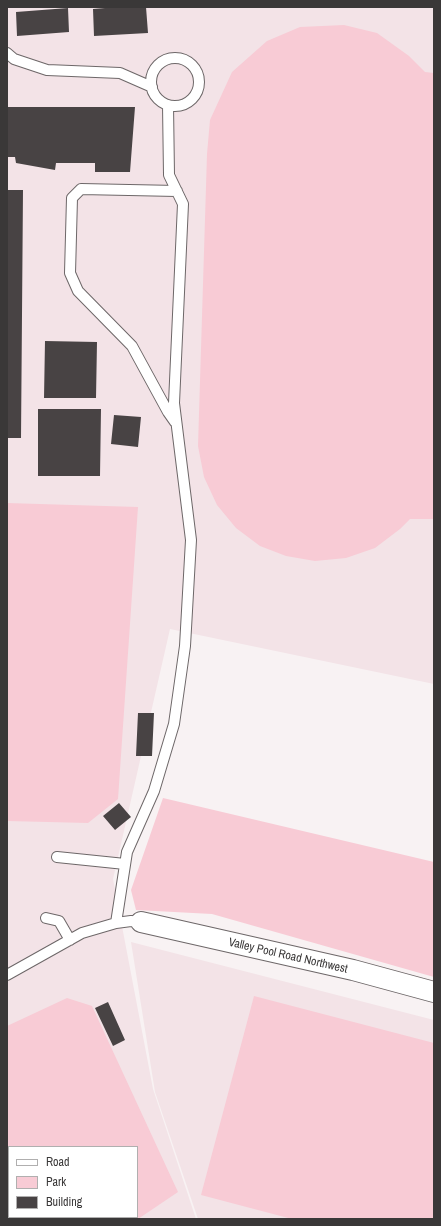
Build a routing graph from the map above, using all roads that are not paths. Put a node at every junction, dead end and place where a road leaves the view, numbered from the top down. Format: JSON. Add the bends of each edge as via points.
{"nodes":[{"id":1,"x":7,"y":53,"type":"edge"},
{"id":2,"x":152,"y":87,"type":"junction"},
{"id":3,"x":168,"y":105,"type":"junction"},
{"id":4,"x":177,"y":191,"type":"junction"},
{"id":5,"x":176,"y":423,"type":"junction"},
{"id":6,"x":57,"y":857,"type":"dead end"},
{"id":7,"x":125,"y":864,"type":"junction"},
{"id":8,"x":46,"y":918,"type":"dead end"},
{"id":9,"x":142,"y":922,"type":"joint"},
{"id":10,"x":116,"y":923,"type":"junction"},
{"id":11,"x":70,"y":940,"type":"junction"},
{"id":12,"x":7,"y":975,"type":"edge"},
{"id":13,"x":434,"y":992,"type":"edge"}],
"edges":[{"from":1,"to":2,"type":"lane","via":[[14,60],[47,70],[120,74]]},
{"from":2,"to":3,"type":"lane","via":[[155,95]]},
{"from":2,"to":3,"type":"lane","via":[[154,71],[164,60],[179,58],[193,65],[199,79],[196,94],[184,104]]},
{"from":3,"to":4,"type":"lane","via":[[168,175]]},
{"from":4,"to":5,"type":"lane","via":[[183,204],[174,403]]},
{"from":4,"to":5,"type":"lane","via":[[80,189],[72,198],[70,273],[78,291],[132,346]]},
{"from":5,"to":7,"type":"lane","via":[[191,540],[185,646],[174,724],[154,791],[127,852]]},
{"from":6,"to":7,"type":"lane"},
{"from":7,"to":10,"type":"lane"},
{"from":8,"to":11,"type":"lane","via":[[59,921]]},
{"from":9,"to":10,"type":"lane"},
{"from":9,"to":13,"type":"street","name":"Valley Pool Road Northwest","via":[[353,970]]},
{"from":10,"to":11,"type":"lane","via":[[82,933]]},
{"from":11,"to":12,"type":"lane"}]}
